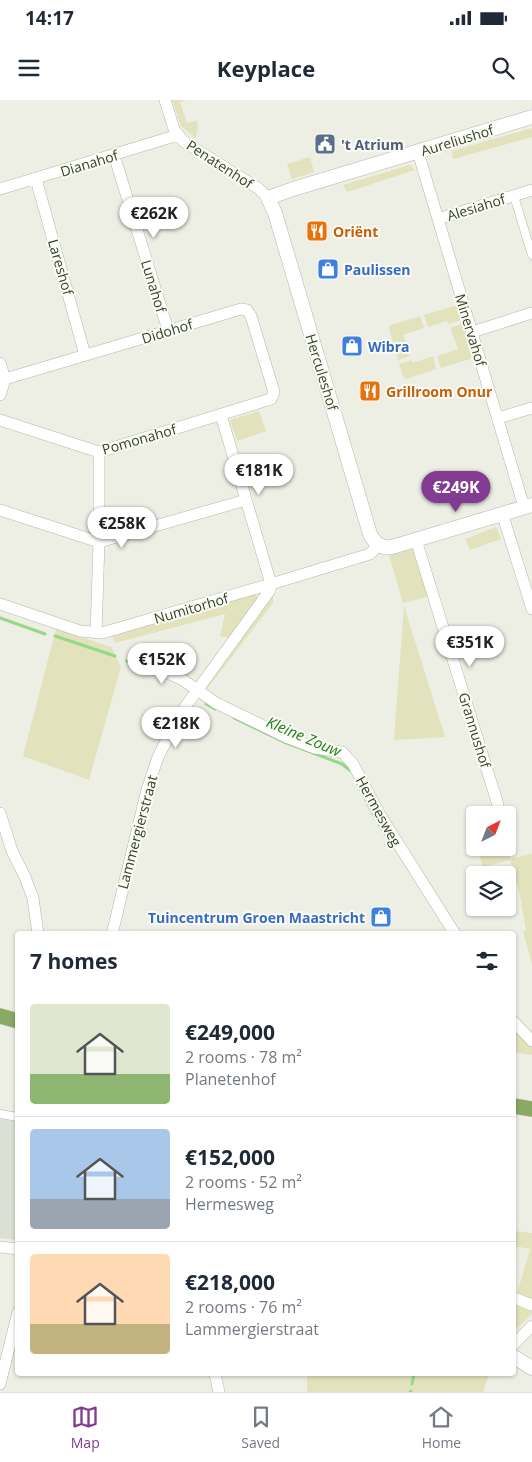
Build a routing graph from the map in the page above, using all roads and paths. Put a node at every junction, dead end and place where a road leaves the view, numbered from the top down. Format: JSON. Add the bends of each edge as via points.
{"nodes":[{"id":1,"x":165,"y":100,"type":"edge"},
{"id":2,"x":532,"y":117,"type":"edge"},
{"id":3,"x":178,"y":135,"type":"junction"},
{"id":4,"x":418,"y":152,"type":"junction"},
{"id":5,"x":114,"y":155,"type":"junction"},
{"id":6,"x":36,"y":179,"type":"junction"},
{"id":7,"x":0,"y":190,"type":"edge"},
{"id":8,"x":532,"y":190,"type":"edge"},
{"id":9,"x":514,"y":196,"type":"junction"},
{"id":10,"x":268,"y":198,"type":"junction"},
{"id":11,"x":438,"y":219,"type":"junction"},
{"id":12,"x":532,"y":255,"type":"edge"},
{"id":13,"x":532,"y":313,"type":"edge"},
{"id":14,"x":168,"y":330,"type":"junction"},
{"id":15,"x":472,"y":332,"type":"junction"},
{"id":16,"x":85,"y":355,"type":"junction"},
{"id":17,"x":0,"y":363,"type":"edge"},
{"id":18,"x":5,"y":379,"type":"junction"},
{"id":19,"x":274,"y":392,"type":"joint"},
{"id":20,"x":0,"y":395,"type":"edge"},
{"id":21,"x":532,"y":408,"type":"edge"},
{"id":22,"x":221,"y":415,"type":"junction"},
{"id":23,"x":498,"y":418,"type":"junction"},
{"id":24,"x":0,"y":420,"type":"edge"},
{"id":25,"x":99,"y":452,"type":"junction"},
{"id":26,"x":246,"y":500,"type":"junction"},
{"id":27,"x":528,"y":506,"type":"edge"},
{"id":28,"x":0,"y":510,"type":"edge"},
{"id":29,"x":502,"y":514,"type":"junction"},
{"id":30,"x":416,"y":540,"type":"junction"},
{"id":31,"x":99,"y":542,"type":"junction"},
{"id":32,"x":378,"y":545,"type":"junction"},
{"id":33,"x":271,"y":584,"type":"junction"},
{"id":34,"x":531,"y":603,"type":"edge"},
{"id":35,"x":0,"y":604,"type":"edge"},
{"id":36,"x":96,"y":633,"type":"junction"},
{"id":37,"x":139,"y":660,"type":"dead end"},
{"id":38,"x":197,"y":690,"type":"junction"},
{"id":39,"x":498,"y":805,"type":"dead end"},
{"id":40,"x":0,"y":812,"type":"edge"},
{"id":41,"x":38,"y":931,"type":"edge"},
{"id":42,"x":113,"y":931,"type":"edge"},
{"id":43,"x":453,"y":931,"type":"edge"},
{"id":44,"x":0,"y":1016,"type":"edge"},
{"id":45,"x":15,"y":1021,"type":"edge"},
{"id":46,"x":0,"y":1024,"type":"edge"},
{"id":47,"x":15,"y":1024,"type":"edge"},
{"id":48,"x":516,"y":1024,"type":"edge"},
{"id":49,"x":532,"y":1041,"type":"edge"},
{"id":50,"x":516,"y":1106,"type":"edge"},
{"id":51,"x":532,"y":1109,"type":"edge"},
{"id":52,"x":0,"y":1114,"type":"edge"},
{"id":53,"x":15,"y":1116,"type":"edge"},
{"id":54,"x":0,"y":1247,"type":"edge"},
{"id":55,"x":15,"y":1249,"type":"edge"},
{"id":56,"x":516,"y":1299,"type":"edge"},
{"id":57,"x":532,"y":1304,"type":"edge"},
{"id":58,"x":15,"y":1323,"type":"edge"},
{"id":59,"x":532,"y":1326,"type":"edge"},
{"id":60,"x":516,"y":1342,"type":"edge"},
{"id":61,"x":516,"y":1358,"type":"edge"},
{"id":62,"x":532,"y":1368,"type":"edge"},
{"id":63,"x":1,"y":1372,"type":"edge"},
{"id":64,"x":216,"y":1376,"type":"edge"},
{"id":65,"x":0,"y":1384,"type":"edge"},
{"id":66,"x":220,"y":1392,"type":"edge"}],
"edges":[{"from":1,"to":3,"type":"street","name":"Penatenhof"},
{"from":2,"to":4,"type":"street","name":"Aureliushof"},
{"from":3,"to":5,"type":"street","name":"Dianahof"},
{"from":3,"to":10,"type":"street","name":"Penatenhof"},
{"from":4,"to":10,"type":"street","name":"Aureliushof"},
{"from":4,"to":11,"type":"street","name":"Minervahof"},
{"from":5,"to":6,"type":"street","name":"Dianahof"},
{"from":5,"to":14,"type":"street","name":"Lunahof"},
{"from":6,"to":7,"type":"street","name":"Dianahof"},
{"from":6,"to":16,"type":"street","name":"Lareshof"},
{"from":8,"to":9,"type":"street","name":"Alesiahof"},
{"from":9,"to":11,"type":"street","name":"Alesiahof"},
{"from":9,"to":12,"type":"street","name":"Alesiahof"},
{"from":10,"to":32,"type":"street","name":"Herculeshof","via":[[370,534]]},
{"from":11,"to":15,"type":"street","name":"Minervahof"},
{"from":13,"to":15,"type":"street"},
{"from":14,"to":16,"type":"street","name":"Didohof"},
{"from":14,"to":19,"type":"street","name":"Didohof","via":[[247,310]]},
{"from":15,"to":23,"type":"street","name":"Minervahof"},
{"from":16,"to":18,"type":"street","name":"Didohof"},
{"from":17,"to":18,"type":"street"},
{"from":18,"to":20,"type":"street"},
{"from":19,"to":22,"type":"street","name":"Pomonahof","via":[[271,398]]},
{"from":21,"to":23,"type":"street"},
{"from":22,"to":25,"type":"street","name":"Pomonahof"},
{"from":22,"to":26,"type":"street"},
{"from":23,"to":27,"type":"street","name":"Minervahof"},
{"from":24,"to":25,"type":"street","name":"Pomonahof"},
{"from":25,"to":31,"type":"street"},
{"from":26,"to":31,"type":"street"},
{"from":26,"to":33,"type":"street"},
{"from":27,"to":29,"type":"street"},
{"from":28,"to":31,"type":"street"},
{"from":29,"to":30,"type":"street"},
{"from":29,"to":34,"type":"street"},
{"from":30,"to":32,"type":"street","via":[[389,548]]},
{"from":30,"to":39,"type":"street","name":"Grannushof"},
{"from":31,"to":36,"type":"street"},
{"from":32,"to":33,"type":"street","name":"Numitorhof","via":[[370,554]]},
{"from":33,"to":36,"type":"street","name":"Numitorhof"},
{"from":33,"to":38,"type":"street","name":"Lammergierstraat","via":[[270,590]]},
{"from":35,"to":36,"type":"street","name":"Numitorhof","via":[[80,631]]},
{"from":37,"to":38,"type":"street","name":"Hermesweg"},
{"from":38,"to":42,"type":"street","name":"Lammergierstraat","via":[[175,722],[158,757]]},
{"from":38,"to":43,"type":"street","name":"Hermesweg","via":[[236,714],[293,740],[315,748],[342,752],[353,764],[380,815]]},
{"from":40,"to":41,"type":"street","via":[[33,898]]},
{"from":44,"to":45,"type":"main road"},
{"from":46,"to":47,"type":"main road"},
{"from":48,"to":49,"type":"street"},
{"from":50,"to":51,"type":"main road"},
{"from":52,"to":53,"type":"street"},
{"from":54,"to":55,"type":"street"},
{"from":56,"to":57,"type":"street"},
{"from":58,"to":63,"type":"street"},
{"from":59,"to":60,"type":"street"},
{"from":61,"to":62,"type":"street"},
{"from":63,"to":65,"type":"street"},
{"from":64,"to":66,"type":"street"}]}
